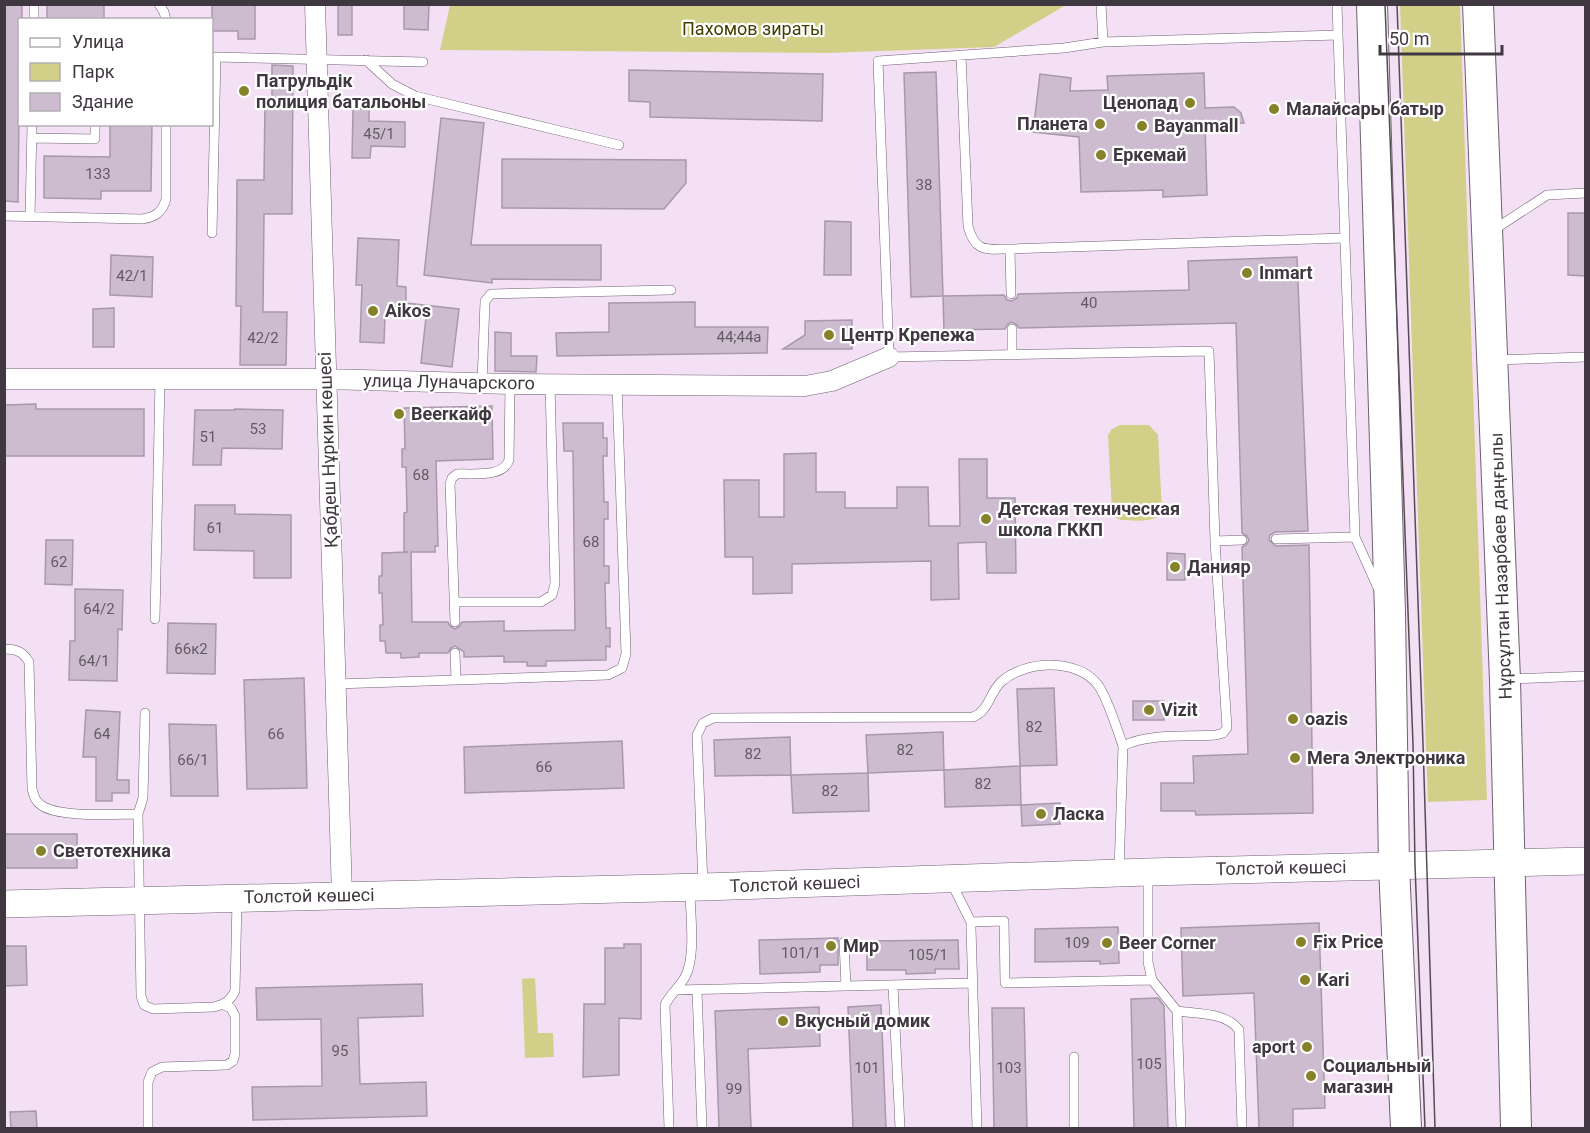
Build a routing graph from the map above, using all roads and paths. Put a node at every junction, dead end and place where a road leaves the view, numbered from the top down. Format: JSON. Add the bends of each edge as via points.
{"nodes":[{"id":1,"x":159,"y":4,"type":"edge"},
{"id":2,"x":315,"y":4,"type":"edge"},
{"id":3,"x":1101,"y":4,"type":"edge"},
{"id":4,"x":1337,"y":4,"type":"edge"},
{"id":5,"x":1372,"y":4,"type":"edge"},
{"id":6,"x":1478,"y":4,"type":"edge"},
{"id":7,"x":166,"y":18,"type":"edge"},
{"id":8,"x":1338,"y":35,"type":"junction"},
{"id":9,"x":1103,"y":42,"type":"junction"},
{"id":10,"x":961,"y":55,"type":"junction"},
{"id":11,"x":316,"y":59,"type":"junction"},
{"id":12,"x":366,"y":60,"type":"junction"},
{"id":13,"x":423,"y":62,"type":"dead end"},
{"id":14,"x":32,"y":126,"type":"edge"},
{"id":15,"x":95,"y":126,"type":"edge"},
{"id":16,"x":166,"y":126,"type":"edge"},
{"id":17,"x":32,"y":138,"type":"junction"},
{"id":18,"x":619,"y":145,"type":"dead end"},
{"id":19,"x":1586,"y":192,"type":"edge"},
{"id":20,"x":4,"y":216,"type":"edge"},
{"id":21,"x":30,"y":217,"type":"junction"},
{"id":22,"x":212,"y":233,"type":"dead end"},
{"id":23,"x":1487,"y":234,"type":"junction"},
{"id":24,"x":1343,"y":237,"type":"junction"},
{"id":25,"x":1010,"y":249,"type":"junction"},
{"id":26,"x":671,"y":290,"type":"dead end"},
{"id":27,"x":1011,"y":294,"type":"dead end"},
{"id":28,"x":1012,"y":328,"type":"dead end"},
{"id":29,"x":1012,"y":355,"type":"junction"},
{"id":30,"x":889,"y":357,"type":"junction"},
{"id":31,"x":1586,"y":357,"type":"edge"},
{"id":32,"x":1493,"y":360,"type":"junction"},
{"id":33,"x":4,"y":379,"type":"edge"},
{"id":34,"x":325,"y":379,"type":"junction"},
{"id":35,"x":160,"y":380,"type":"junction"},
{"id":36,"x":482,"y":383,"type":"junction"},
{"id":37,"x":510,"y":384,"type":"junction"},
{"id":38,"x":550,"y":384,"type":"junction"},
{"id":39,"x":617,"y":385,"type":"junction"},
{"id":40,"x":1354,"y":537,"type":"junction"},
{"id":41,"x":1276,"y":539,"type":"dead end"},
{"id":42,"x":1242,"y":540,"type":"dead end"},
{"id":43,"x":1215,"y":542,"type":"junction"},
{"id":44,"x":454,"y":602,"type":"junction"},
{"id":45,"x":1390,"y":613,"type":"junction"},
{"id":46,"x":155,"y":619,"type":"dead end"},
{"id":47,"x":454,"y":622,"type":"dead end"},
{"id":48,"x":4,"y":649,"type":"edge"},
{"id":49,"x":456,"y":652,"type":"dead end"},
{"id":50,"x":1586,"y":676,"type":"edge"},
{"id":51,"x":456,"y":680,"type":"junction"},
{"id":52,"x":1505,"y":680,"type":"junction"},
{"id":53,"x":336,"y":684,"type":"junction"},
{"id":54,"x":145,"y":713,"type":"dead end"},
{"id":55,"x":1123,"y":746,"type":"junction"},
{"id":56,"x":138,"y":814,"type":"junction"},
{"id":57,"x":1586,"y":861,"type":"edge"},
{"id":58,"x":1510,"y":862,"type":"junction"},
{"id":59,"x":1394,"y":866,"type":"junction"},
{"id":60,"x":1148,"y":872,"type":"junction"},
{"id":61,"x":1119,"y":873,"type":"junction"},
{"id":62,"x":950,"y":880,"type":"junction"},
{"id":63,"x":697,"y":887,"type":"junction"},
{"id":64,"x":342,"y":896,"type":"junction"},
{"id":65,"x":237,"y":898,"type":"junction"},
{"id":66,"x":139,"y":900,"type":"junction"},
{"id":67,"x":4,"y":904,"type":"edge"},
{"id":68,"x":971,"y":922,"type":"junction"},
{"id":69,"x":844,"y":942,"type":"dead end"},
{"id":70,"x":1152,"y":980,"type":"junction"},
{"id":71,"x":972,"y":983,"type":"junction"},
{"id":72,"x":892,"y":985,"type":"junction"},
{"id":73,"x":846,"y":986,"type":"junction"},
{"id":74,"x":677,"y":990,"type":"junction"},
{"id":75,"x":697,"y":990,"type":"junction"},
{"id":76,"x":224,"y":1005,"type":"junction"},
{"id":77,"x":1177,"y":1011,"type":"junction"},
{"id":78,"x":1074,"y":1057,"type":"dead end"},
{"id":79,"x":1404,"y":1125,"type":"edge"},
{"id":80,"x":148,"y":1128,"type":"edge"},
{"id":81,"x":669,"y":1128,"type":"edge"},
{"id":82,"x":702,"y":1128,"type":"edge"},
{"id":83,"x":900,"y":1128,"type":"edge"},
{"id":84,"x":977,"y":1128,"type":"edge"},
{"id":85,"x":1074,"y":1128,"type":"edge"},
{"id":86,"x":1181,"y":1128,"type":"edge"},
{"id":87,"x":1242,"y":1128,"type":"edge"},
{"id":88,"x":1516,"y":1128,"type":"edge"}],
"edges":[{"from":1,"to":7,"type":"lane"},
{"from":2,"to":11,"type":"street","name":"Қабдеш Нұркин көшесі"},
{"from":3,"to":9,"type":"lane"},
{"from":4,"to":8,"type":"lane"},
{"from":5,"to":45,"type":"main road"},
{"from":6,"to":23,"type":"main road","name":"Нұрсұлтан Назарбаев даңғылы"},
{"from":8,"to":9,"type":"lane"},
{"from":8,"to":24,"type":"lane"},
{"from":9,"to":10,"type":"lane"},
{"from":10,"to":25,"type":"lane","via":[[968,226],[972,239],[983,249]]},
{"from":10,"to":30,"type":"lane","via":[[878,61]]},
{"from":11,"to":12,"type":"lane"},
{"from":11,"to":22,"type":"lane","via":[[216,57]]},
{"from":11,"to":34,"type":"street","name":"Қабдеш Нұркин көшесі"},
{"from":12,"to":13,"type":"lane"},
{"from":12,"to":18,"type":"lane","via":[[392,84],[416,96]]},
{"from":14,"to":17,"type":"lane"},
{"from":15,"to":17,"type":"lane","via":[[95,139]]},
{"from":16,"to":21,"type":"lane","via":[[166,199],[155,216]]},
{"from":17,"to":21,"type":"lane"},
{"from":19,"to":23,"type":"lane","via":[[1547,195]]},
{"from":20,"to":21,"type":"lane"},
{"from":23,"to":32,"type":"main road","name":"Нұрсұлтан Назарбаев даңғылы"},
{"from":24,"to":25,"type":"lane"},
{"from":24,"to":40,"type":"lane"},
{"from":25,"to":27,"type":"lane"},
{"from":26,"to":36,"type":"lane","via":[[491,294],[485,301]]},
{"from":28,"to":29,"type":"lane"},
{"from":29,"to":30,"type":"lane"},
{"from":29,"to":43,"type":"lane","via":[[1209,351]]},
{"from":30,"to":39,"type":"street","name":"улица Луначарского","via":[[832,381],[805,386]]},
{"from":31,"to":32,"type":"lane"},
{"from":32,"to":52,"type":"main road","name":"Нұрсұлтан Назарбаев даңғылы"},
{"from":33,"to":35,"type":"street","name":"улица Луначарского"},
{"from":34,"to":35,"type":"street","name":"улица Луначарского"},
{"from":34,"to":36,"type":"street","name":"улица Луначарского"},
{"from":34,"to":53,"type":"street","name":"Қабдеш Нұркин көшесі"},
{"from":35,"to":46,"type":"lane"},
{"from":36,"to":37,"type":"street","name":"улица Луначарского"},
{"from":37,"to":38,"type":"street","name":"улица Луначарского"},
{"from":37,"to":44,"type":"lane","via":[[506,467],[500,471],[457,474],[450,484]]},
{"from":38,"to":39,"type":"street","name":"улица Луначарского"},
{"from":38,"to":44,"type":"lane","via":[[555,585],[552,595],[542,602]]},
{"from":39,"to":51,"type":"lane","via":[[626,654],[622,668],[608,675]]},
{"from":40,"to":41,"type":"lane"},
{"from":40,"to":45,"type":"lane"},
{"from":42,"to":43,"type":"lane"},
{"from":43,"to":55,"type":"lane","via":[[1227,728],[1216,735],[1145,739]]},
{"from":44,"to":47,"type":"lane"},
{"from":45,"to":59,"type":"main road"},
{"from":48,"to":56,"type":"lane","via":[[15,649],[29,662],[35,800],[60,813]]},
{"from":49,"to":51,"type":"lane"},
{"from":50,"to":52,"type":"lane"},
{"from":51,"to":53,"type":"lane"},
{"from":52,"to":58,"type":"main road","name":"Нұрсұлтан Назарбаев даңғылы"},
{"from":53,"to":64,"type":"street","name":"Қабдеш Нұркин көшесі"},
{"from":54,"to":56,"type":"lane","via":[[143,798]]},
{"from":55,"to":61,"type":"lane"},
{"from":55,"to":63,"type":"lane","via":[[1099,686],[1088,674],[1039,664],[1015,672],[999,683],[984,710],[973,717],[713,718],[703,723],[697,735]]},
{"from":56,"to":66,"type":"lane"},
{"from":57,"to":58,"type":"main road","name":"Толстой көшесі"},
{"from":58,"to":59,"type":"main road","name":"Толстой көшесі"},
{"from":58,"to":88,"type":"main road","name":"Нұрсұлтан Назарбаев даңғылы"},
{"from":59,"to":60,"type":"main road","name":"Толстой көшесі"},
{"from":59,"to":79,"type":"main road"},
{"from":60,"to":61,"type":"main road","name":"Толстой көшесі"},
{"from":60,"to":70,"type":"lane","via":[[1148,962]]},
{"from":61,"to":62,"type":"main road","name":"Толстой көшесі"},
{"from":62,"to":63,"type":"main road","name":"Толстой көшесі"},
{"from":62,"to":68,"type":"lane"},
{"from":63,"to":64,"type":"main road","name":"Толстой көшесі"},
{"from":63,"to":74,"type":"lane","via":[[691,961]]},
{"from":64,"to":65,"type":"main road","name":"Толстой көшесі"},
{"from":65,"to":66,"type":"main road","name":"Толстой көшесі"},
{"from":65,"to":76,"type":"lane","via":[[235,991]]},
{"from":66,"to":67,"type":"main road","name":"Толстой көшесі"},
{"from":66,"to":76,"type":"lane","via":[[144,1005],[153,1010]]},
{"from":68,"to":70,"type":"lane","via":[[1004,921],[1005,983]]},
{"from":68,"to":71,"type":"lane"},
{"from":69,"to":73,"type":"lane"},
{"from":70,"to":77,"type":"lane"},
{"from":71,"to":72,"type":"lane"},
{"from":71,"to":84,"type":"lane"},
{"from":72,"to":73,"type":"lane"},
{"from":72,"to":83,"type":"lane"},
{"from":73,"to":75,"type":"lane"},
{"from":74,"to":75,"type":"lane"},
{"from":74,"to":81,"type":"lane","via":[[665,1005]]},
{"from":75,"to":82,"type":"lane"},
{"from":76,"to":80,"type":"lane","via":[[236,1016],[233,1061],[227,1065],[162,1067],[152,1072],[148,1082]]},
{"from":77,"to":86,"type":"lane"},
{"from":77,"to":87,"type":"lane","via":[[1222,1017],[1233,1021],[1239,1030]]},
{"from":78,"to":85,"type":"lane"}]}
